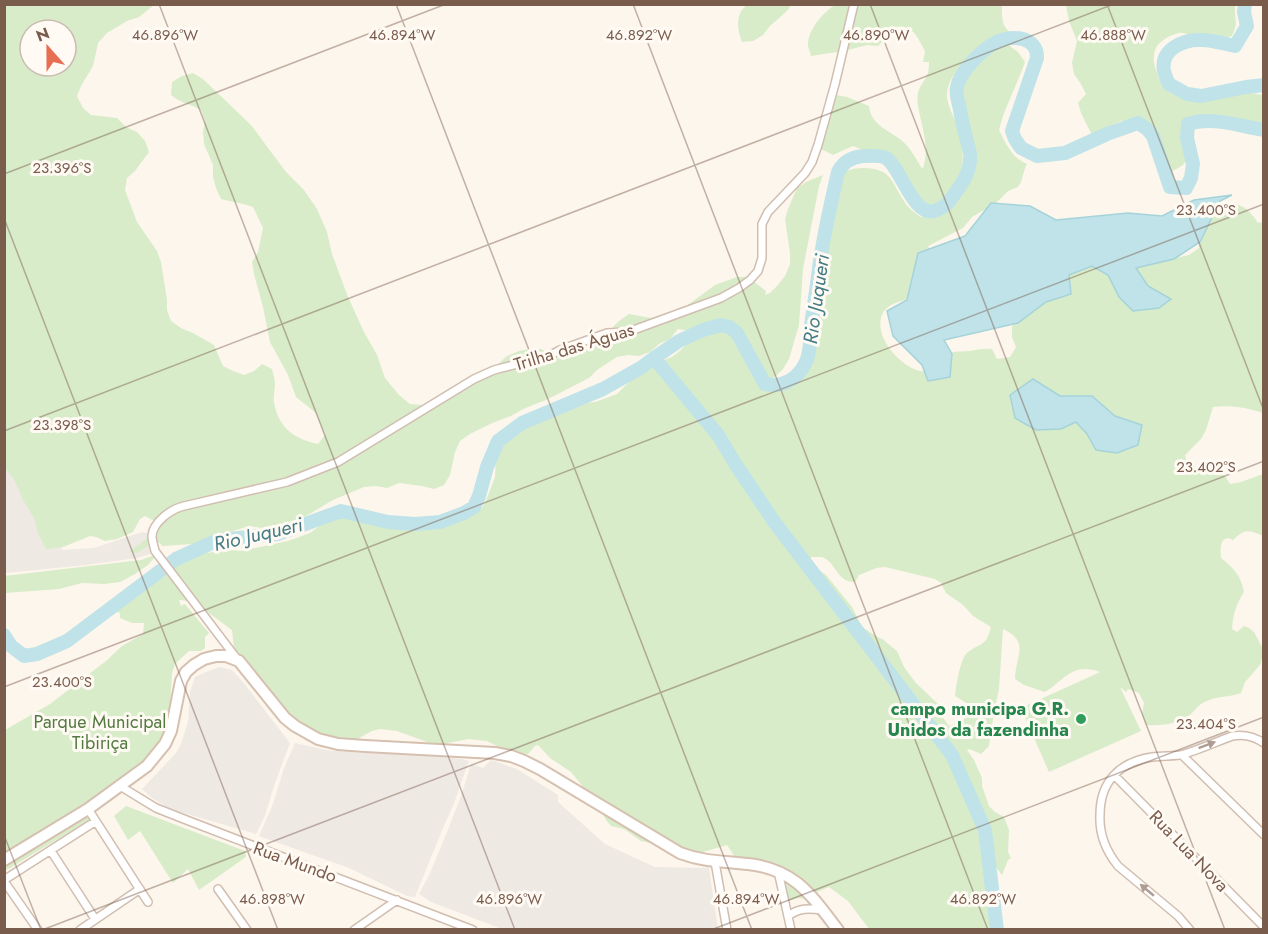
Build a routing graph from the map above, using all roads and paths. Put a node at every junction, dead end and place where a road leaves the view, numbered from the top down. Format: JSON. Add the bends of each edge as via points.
{"nodes":[{"id":1,"x":854,"y":4,"type":"edge"},
{"id":2,"x":239,"y":661,"type":"junction"},
{"id":3,"x":1263,"y":743,"type":"edge"},
{"id":4,"x":1182,"y":755,"type":"junction"},
{"id":5,"x":1114,"y":775,"type":"junction"},
{"id":6,"x":120,"y":786,"type":"junction"},
{"id":7,"x":88,"y":809,"type":"junction"},
{"id":8,"x":96,"y":821,"type":"junction"},
{"id":9,"x":1263,"y":836,"type":"edge"},
{"id":10,"x":51,"y":851,"type":"junction"},
{"id":11,"x":4,"y":860,"type":"edge"},
{"id":12,"x":715,"y":862,"type":"junction"},
{"id":13,"x":778,"y":870,"type":"junction"},
{"id":14,"x":4,"y":881,"type":"edge"},
{"id":15,"x":140,"y":889,"type":"junction"},
{"id":16,"x":218,"y":889,"type":"dead end"},
{"id":17,"x":397,"y":900,"type":"junction"},
{"id":18,"x":148,"y":902,"type":"dead end"},
{"id":19,"x":823,"y":910,"type":"junction"},
{"id":20,"x":788,"y":916,"type":"junction"},
{"id":21,"x":95,"y":919,"type":"junction"},
{"id":22,"x":1263,"y":927,"type":"edge"},
{"id":23,"x":38,"y":930,"type":"edge"},
{"id":24,"x":80,"y":930,"type":"edge"},
{"id":25,"x":247,"y":930,"type":"edge"},
{"id":26,"x":354,"y":930,"type":"edge"},
{"id":27,"x":473,"y":930,"type":"edge"},
{"id":28,"x":727,"y":930,"type":"edge"},
{"id":29,"x":791,"y":930,"type":"edge"},
{"id":30,"x":838,"y":930,"type":"edge"},
{"id":31,"x":1190,"y":930,"type":"edge"}],
"edges":[{"from":1,"to":2,"type":"street","name":"Trilha das Águas","via":[[812,162],[768,212],[762,224],[762,258],[750,280],[721,298],[628,332],[607,333],[549,356],[474,378],[338,462],[309,475],[175,508],[165,515],[153,529],[155,551]]},
{"from":2,"to":6,"type":"street","via":[[226,656],[204,659],[186,672],[165,744],[147,766]]},
{"from":2,"to":12,"type":"street","via":[[285,718],[318,739],[338,744],[472,751],[524,760],[680,853]]},
{"from":4,"to":3,"type":"street","one_way":true,"via":[[1232,736],[1252,737]]},
{"from":4,"to":5,"type":"street","via":[[1149,757]]},
{"from":4,"to":9,"type":"street"},
{"from":5,"to":22,"type":"street","name":"Rua Lua Nova"},
{"from":31,"to":5,"type":"street","one_way":true,"via":[[1118,866],[1106,849],[1100,831],[1100,806],[1103,790]]},
{"from":6,"to":7,"type":"street"},
{"from":6,"to":17,"type":"street","name":"Rua Mundo","via":[[156,808]]},
{"from":7,"to":8,"type":"street"},
{"from":7,"to":11,"type":"street"},
{"from":8,"to":10,"type":"street"},
{"from":8,"to":15,"type":"street"},
{"from":10,"to":14,"type":"street"},
{"from":10,"to":21,"type":"street"},
{"from":12,"to":13,"type":"street"},
{"from":12,"to":28,"type":"street"},
{"from":13,"to":19,"type":"street","via":[[797,882]]},
{"from":13,"to":20,"type":"street"},
{"from":14,"to":23,"type":"street"},
{"from":15,"to":18,"type":"street"},
{"from":15,"to":21,"type":"street"},
{"from":16,"to":25,"type":"street"},
{"from":17,"to":26,"type":"street"},
{"from":17,"to":27,"type":"street","name":"Rua Mundo"},
{"from":19,"to":20,"type":"street","via":[[803,908]]},
{"from":19,"to":30,"type":"street"},
{"from":20,"to":29,"type":"street"},
{"from":21,"to":24,"type":"street"}]}
